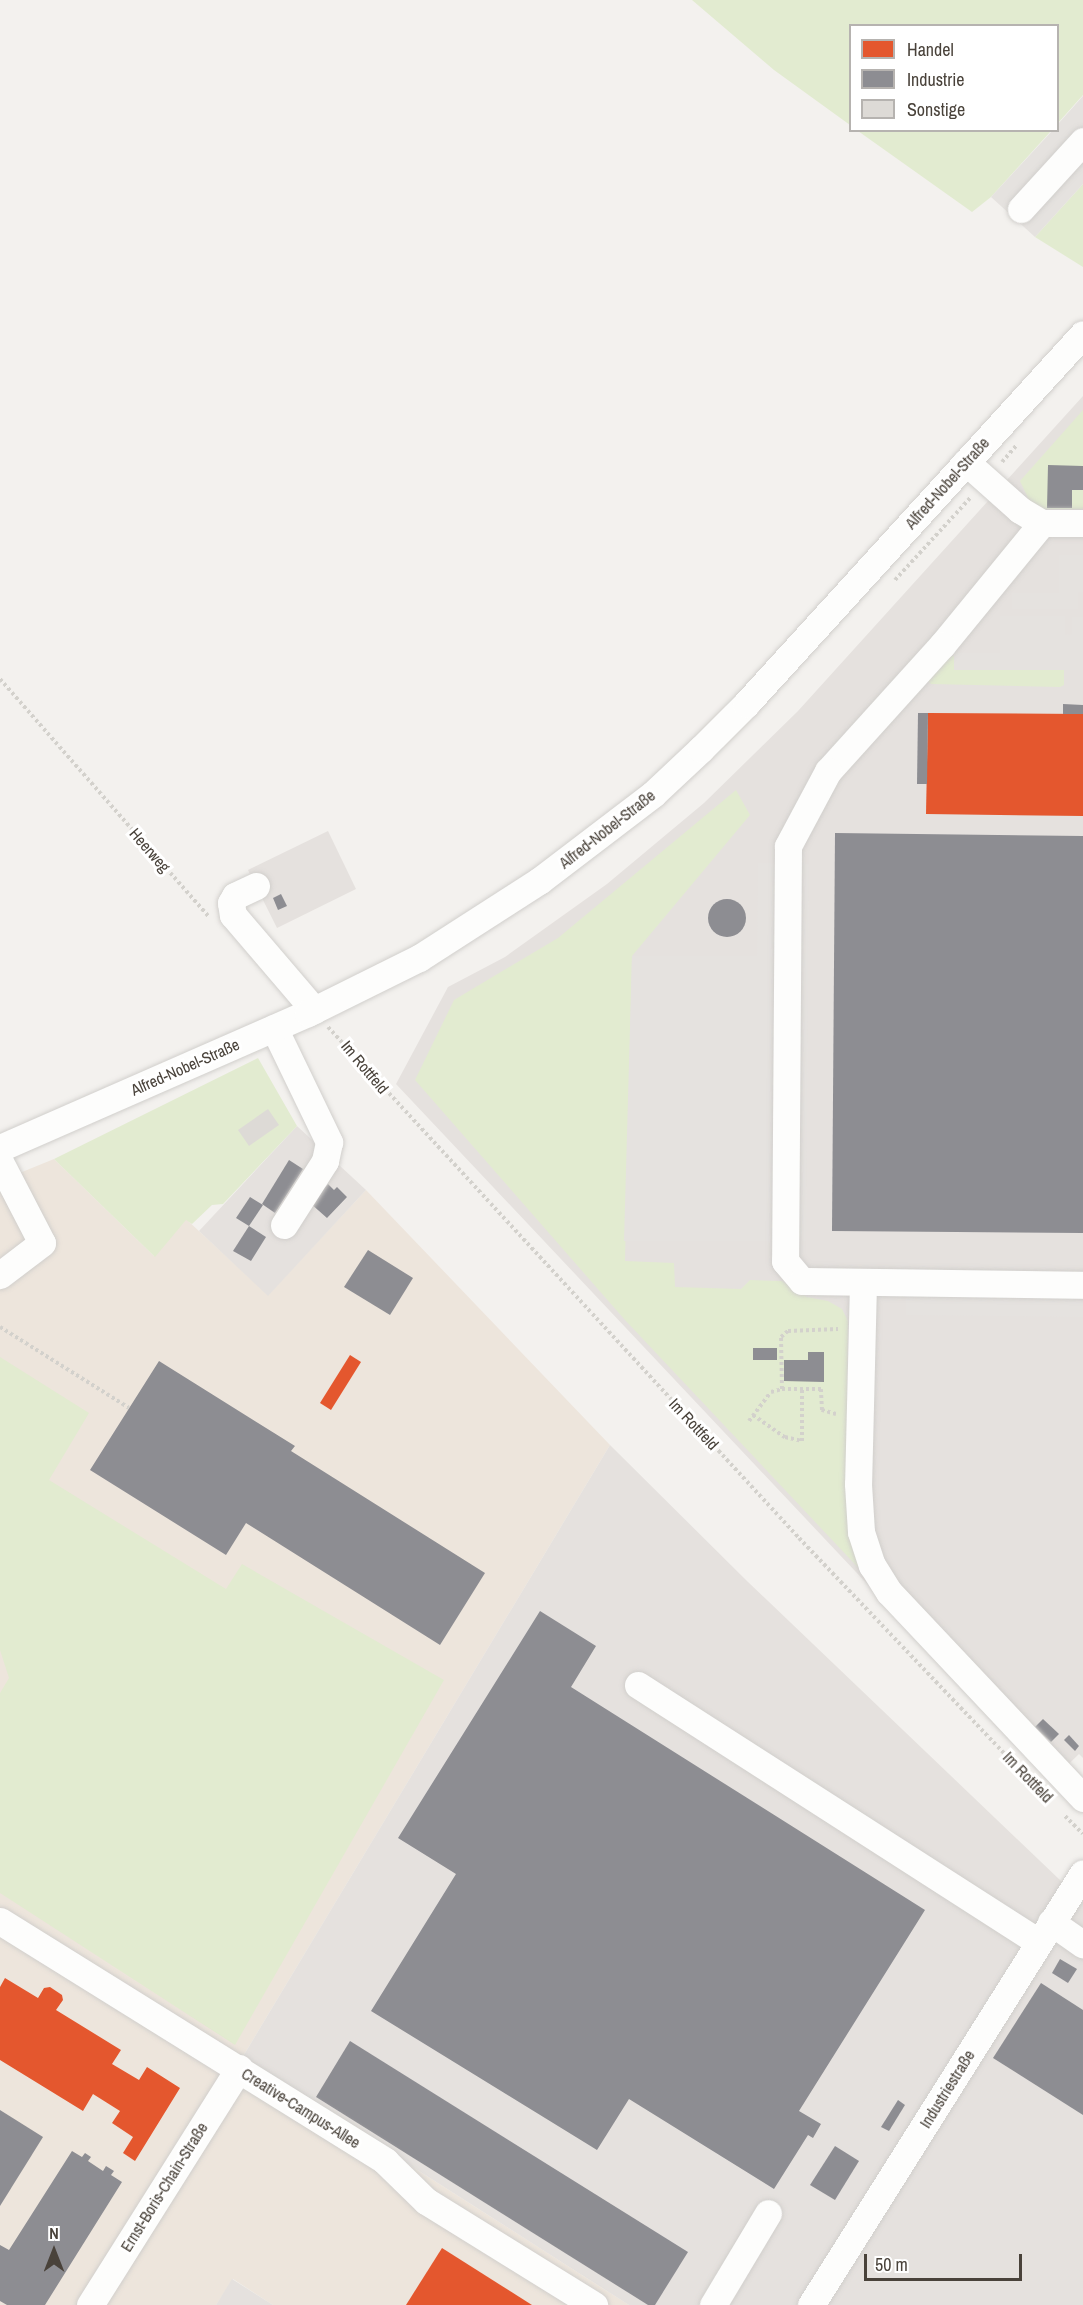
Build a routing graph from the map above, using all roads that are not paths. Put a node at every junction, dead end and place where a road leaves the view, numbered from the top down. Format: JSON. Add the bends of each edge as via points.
{"nodes":[{"id":1,"x":1083,"y":141,"type":"edge"},
{"id":2,"x":1021,"y":209,"type":"dead end"},
{"id":3,"x":1083,"y":334,"type":"edge"},
{"id":4,"x":966,"y":462,"type":"junction"},
{"id":5,"x":1042,"y":523,"type":"junction"},
{"id":6,"x":1083,"y":523,"type":"edge"},
{"id":7,"x":256,"y":886,"type":"dead end"},
{"id":8,"x":311,"y":1011,"type":"junction"},
{"id":9,"x":274,"y":1028,"type":"junction"},
{"id":10,"x":0,"y":1148,"type":"edge"},
{"id":11,"x":0,"y":1162,"type":"edge"},
{"id":12,"x":284,"y":1225,"type":"dead end"},
{"id":13,"x":0,"y":1275,"type":"edge"},
{"id":14,"x":863,"y":1282,"type":"junction"},
{"id":15,"x":1083,"y":1285,"type":"edge"},
{"id":16,"x":638,"y":1685,"type":"dead end"},
{"id":17,"x":1083,"y":1798,"type":"edge"},
{"id":18,"x":1083,"y":1873,"type":"edge"},
{"id":19,"x":0,"y":1921,"type":"edge"},
{"id":20,"x":1045,"y":1932,"type":"junction"},
{"id":21,"x":1083,"y":1944,"type":"edge"},
{"id":22,"x":239,"y":2068,"type":"junction"},
{"id":23,"x":768,"y":2213,"type":"dead end"},
{"id":24,"x":90,"y":2305,"type":"edge"},
{"id":25,"x":594,"y":2305,"type":"edge"},
{"id":26,"x":713,"y":2305,"type":"edge"},
{"id":27,"x":812,"y":2305,"type":"edge"}],
"edges":[{"from":1,"to":2,"type":"street"},
{"from":3,"to":4,"type":"street","name":"Alfred-Nobel-Straße"},
{"from":4,"to":5,"type":"street","via":[[1020,510]]},
{"from":4,"to":8,"type":"street","name":"Alfred-Nobel-Straße","via":[[746,704],[653,794],[478,923],[419,958]]},
{"from":5,"to":6,"type":"street"},
{"from":5,"to":14,"type":"street","via":[[942,645],[828,771],[788,846],[785,1261],[802,1281]]},
{"from":7,"to":8,"type":"street","via":[[235,896],[231,903],[233,915]]},
{"from":8,"to":9,"type":"street","name":"Alfred-Nobel-Straße"},
{"from":9,"to":10,"type":"street","name":"Alfred-Nobel-Straße"},
{"from":9,"to":12,"type":"street","via":[[329,1142],[325,1161]]},
{"from":11,"to":13,"type":"street","via":[[42,1243]]},
{"from":14,"to":15,"type":"street"},
{"from":14,"to":17,"type":"street","via":[[859,1503],[861,1532],[872,1565],[889,1592]]},
{"from":16,"to":20,"type":"street"},
{"from":18,"to":20,"type":"street","name":"Industriestraße"},
{"from":19,"to":22,"type":"street","name":"Creative-Campus-Allee"},
{"from":20,"to":21,"type":"street"},
{"from":20,"to":27,"type":"street","name":"Industriestraße"},
{"from":22,"to":24,"type":"street","name":"Ernst-Boris-Chain-Straße"},
{"from":22,"to":25,"type":"street","name":"Creative-Campus-Allee","via":[[385,2161],[426,2201]]},
{"from":23,"to":26,"type":"street"}]}
